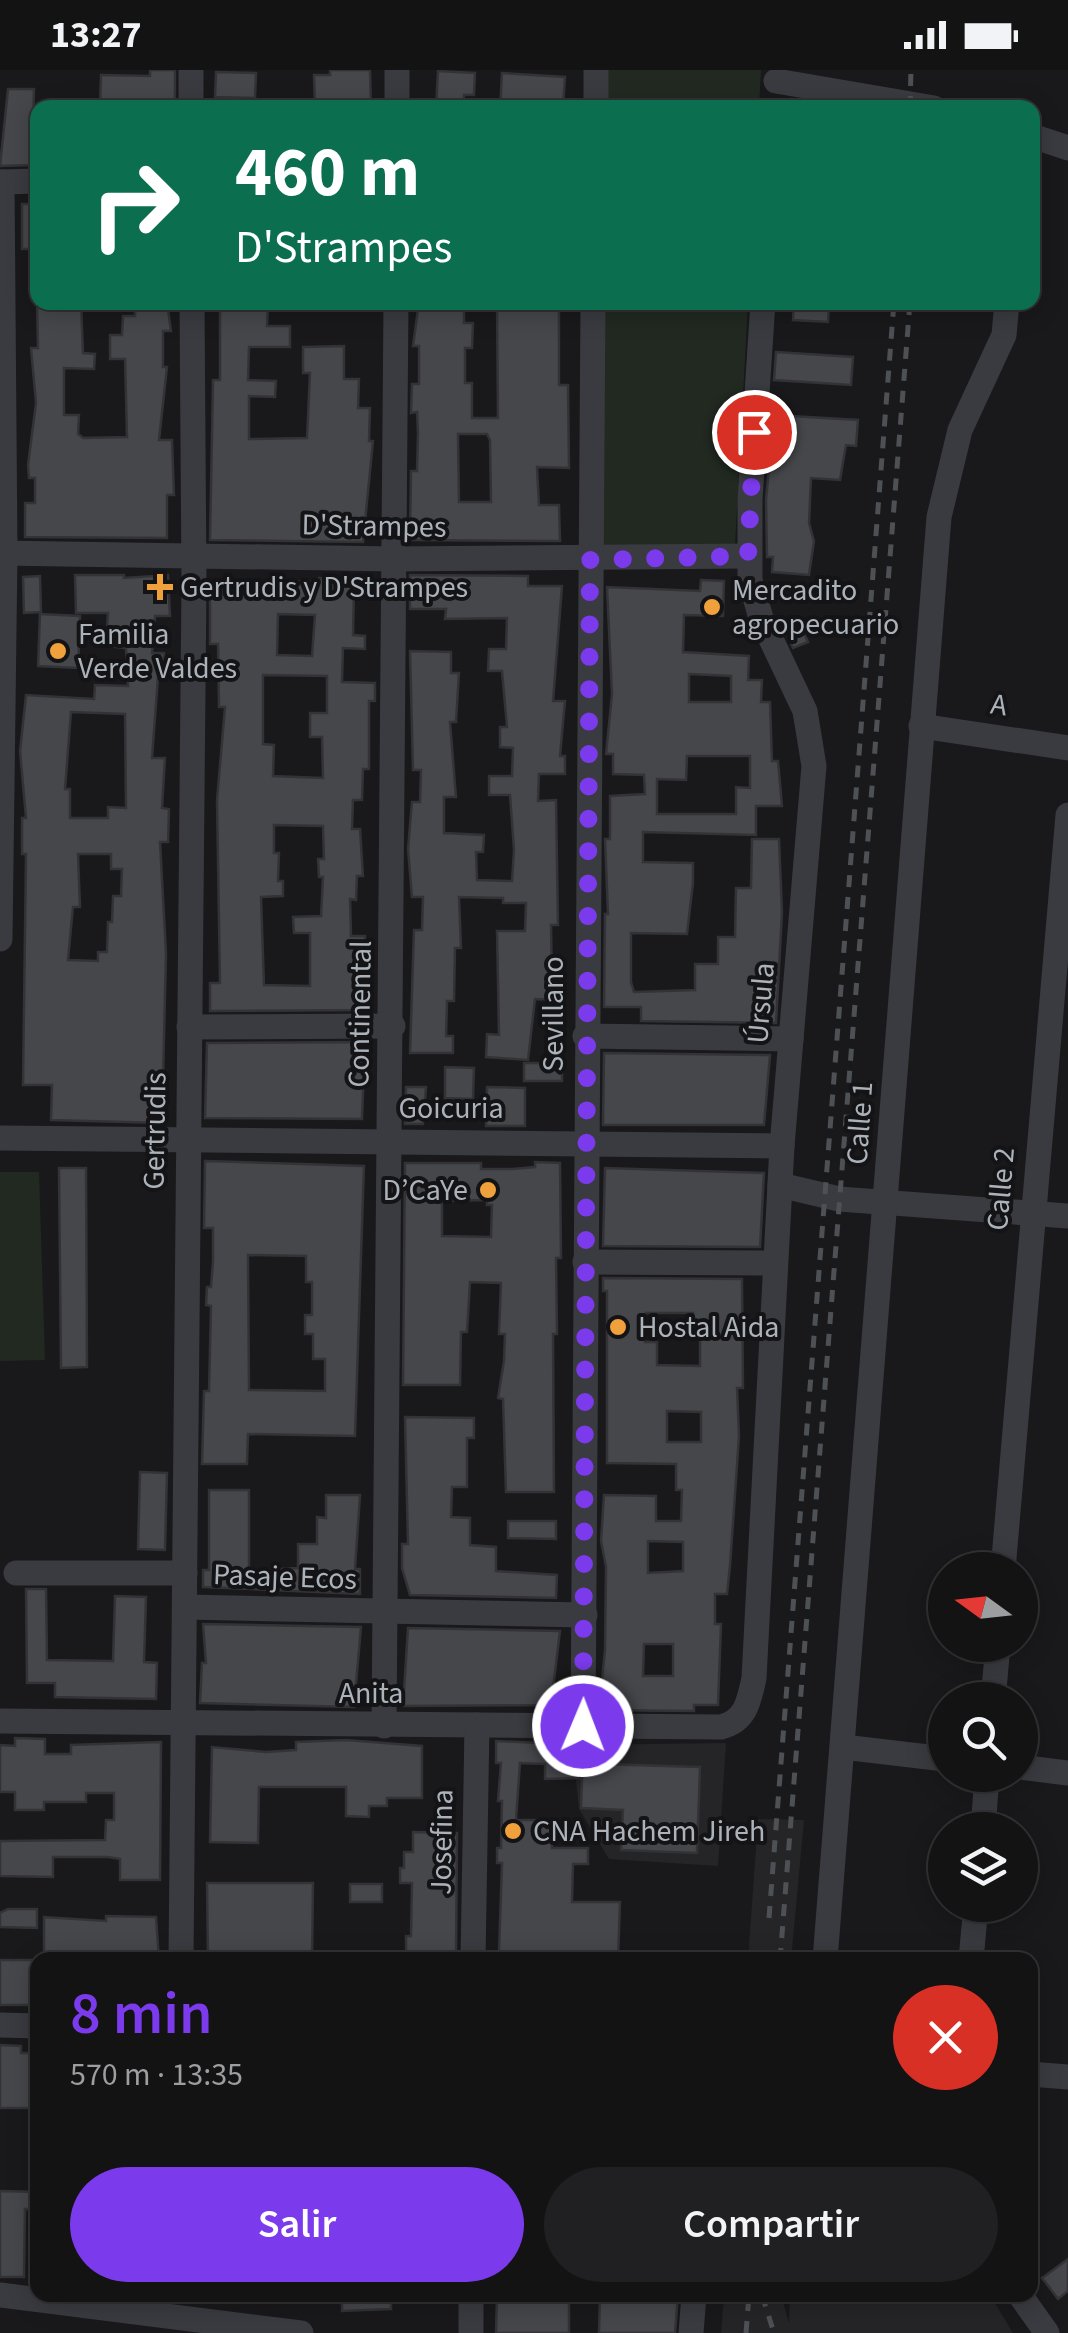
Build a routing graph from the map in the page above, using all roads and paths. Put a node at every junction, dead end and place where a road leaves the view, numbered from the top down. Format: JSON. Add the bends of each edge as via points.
{"nodes":[{"id":1,"x":191,"y":70,"type":"edge"},
{"id":2,"x":397,"y":70,"type":"edge"},
{"id":3,"x":596,"y":70,"type":"edge"},
{"id":4,"x":777,"y":76,"type":"edge"},
{"id":5,"x":190,"y":100,"type":"edge"},
{"id":6,"x":396,"y":100,"type":"edge"},
{"id":7,"x":596,"y":100,"type":"edge"},
{"id":8,"x":895,"y":100,"type":"edge"},
{"id":9,"x":1040,"y":139,"type":"edge"},
{"id":10,"x":1068,"y":148,"type":"edge"},
{"id":11,"x":30,"y":181,"type":"edge"},
{"id":12,"x":1,"y":182,"type":"edge"},
{"id":13,"x":192,"y":310,"type":"edge"},
{"id":14,"x":396,"y":310,"type":"edge"},
{"id":15,"x":593,"y":310,"type":"edge"},
{"id":16,"x":763,"y":310,"type":"edge"},
{"id":17,"x":1006,"y":310,"type":"edge"},
{"id":18,"x":2,"y":553,"type":"edge"},
{"id":19,"x":194,"y":556,"type":"junction"},
{"id":20,"x":748,"y":556,"type":"junction"},
{"id":21,"x":395,"y":559,"type":"junction"},
{"id":22,"x":590,"y":560,"type":"junction"},
{"id":23,"x":921,"y":726,"type":"junction"},
{"id":24,"x":1068,"y":748,"type":"edge"},
{"id":25,"x":1068,"y":815,"type":"edge"},
{"id":26,"x":0,"y":939,"type":"edge"},
{"id":27,"x":1061,"y":964,"type":"edge"},
{"id":28,"x":393,"y":1026,"type":"junction"},
{"id":29,"x":189,"y":1027,"type":"junction"},
{"id":30,"x":585,"y":1036,"type":"junction"},
{"id":31,"x":791,"y":1039,"type":"junction"},
{"id":32,"x":0,"y":1138,"type":"edge"},
{"id":33,"x":187,"y":1140,"type":"junction"},
{"id":34,"x":391,"y":1141,"type":"junction"},
{"id":35,"x":585,"y":1141,"type":"junction"},
{"id":36,"x":782,"y":1146,"type":"junction"},
{"id":37,"x":780,"y":1185,"type":"junction"},
{"id":38,"x":888,"y":1202,"type":"junction"},
{"id":39,"x":1031,"y":1214,"type":"junction"},
{"id":40,"x":1068,"y":1216,"type":"edge"},
{"id":41,"x":586,"y":1262,"type":"junction"},
{"id":42,"x":775,"y":1263,"type":"junction"},
{"id":43,"x":1005,"y":1552,"type":"edge"},
{"id":44,"x":16,"y":1572,"type":"dead end"},
{"id":45,"x":185,"y":1573,"type":"junction"},
{"id":46,"x":185,"y":1607,"type":"junction"},
{"id":47,"x":384,"y":1612,"type":"junction"},
{"id":48,"x":585,"y":1615,"type":"junction"},
{"id":49,"x":740,"y":1719,"type":"joint"},
{"id":50,"x":0,"y":1721,"type":"edge"},
{"id":51,"x":184,"y":1724,"type":"junction"},
{"id":52,"x":477,"y":1725,"type":"junction"},
{"id":53,"x":384,"y":1726,"type":"junction"},
{"id":54,"x":583,"y":1726,"type":"junction"},
{"id":55,"x":844,"y":1747,"type":"junction"},
{"id":56,"x":928,"y":1757,"type":"edge"},
{"id":57,"x":1038,"y":1770,"type":"edge"},
{"id":58,"x":1068,"y":1773,"type":"edge"},
{"id":59,"x":974,"y":1922,"type":"edge"},
{"id":60,"x":181,"y":1952,"type":"edge"},
{"id":61,"x":473,"y":1952,"type":"edge"},
{"id":62,"x":826,"y":1952,"type":"edge"},
{"id":63,"x":972,"y":1952,"type":"edge"},
{"id":64,"x":0,"y":2025,"type":"edge"},
{"id":65,"x":30,"y":2026,"type":"edge"},
{"id":66,"x":1038,"y":2075,"type":"edge"},
{"id":67,"x":1068,"y":2077,"type":"edge"},
{"id":68,"x":0,"y":2295,"type":"edge"},
{"id":69,"x":30,"y":2299,"type":"edge"},
{"id":70,"x":59,"y":2302,"type":"edge"},
{"id":71,"x":471,"y":2302,"type":"edge"},
{"id":72,"x":693,"y":2302,"type":"edge"},
{"id":73,"x":1025,"y":2302,"type":"edge"},
{"id":74,"x":178,"y":2316,"type":"edge"},
{"id":75,"x":301,"y":2333,"type":"edge"},
{"id":76,"x":471,"y":2333,"type":"edge"},
{"id":77,"x":691,"y":2333,"type":"edge"},
{"id":78,"x":1048,"y":2333,"type":"edge"}],
"edges":[{"from":1,"to":5,"type":"street"},
{"from":2,"to":6,"type":"street"},
{"from":3,"to":7,"type":"street"},
{"from":4,"to":8,"type":"street"},
{"from":9,"to":10,"type":"street"},
{"from":11,"to":12,"type":"street"},
{"from":12,"to":18,"type":"street"},
{"from":13,"to":19,"type":"street","name":"Gertrudis"},
{"from":14,"to":21,"type":"street","name":"Continental"},
{"from":15,"to":22,"type":"street","name":"Sevillano"},
{"from":16,"to":20,"type":"street","name":"Úrsula"},
{"from":17,"to":23,"type":"street","name":"Calle 1","via":[[1004,335],[960,430],[939,517]]},
{"from":18,"to":19,"type":"street","name":"D'Strampes"},
{"from":18,"to":26,"type":"street"},
{"from":19,"to":21,"type":"street","name":"D'Strampes"},
{"from":19,"to":29,"type":"street","name":"Gertrudis"},
{"from":20,"to":22,"type":"street","name":"D'Strampes"},
{"from":20,"to":31,"type":"street","name":"Úrsula","via":[[761,618],[812,736]]},
{"from":21,"to":22,"type":"street","name":"D'Strampes"},
{"from":21,"to":28,"type":"street","name":"Continental"},
{"from":22,"to":30,"type":"street","name":"Sevillano"},
{"from":23,"to":24,"type":"street","name":"A"},
{"from":23,"to":38,"type":"street","name":"Calle 1"},
{"from":25,"to":27,"type":"street","name":"Calle 2"},
{"from":27,"to":39,"type":"street","name":"Calle 2"},
{"from":28,"to":29,"type":"street"},
{"from":28,"to":34,"type":"street","name":"Continental"},
{"from":29,"to":33,"type":"street","name":"Gertrudis"},
{"from":30,"to":31,"type":"street"},
{"from":30,"to":35,"type":"street","name":"Sevillano"},
{"from":31,"to":36,"type":"street","name":"Úrsula"},
{"from":32,"to":33,"type":"street","name":"Goicuria"},
{"from":33,"to":34,"type":"street","name":"Goicuria"},
{"from":33,"to":45,"type":"street","name":"Gertrudis"},
{"from":34,"to":35,"type":"street","name":"Goicuria"},
{"from":34,"to":47,"type":"street","name":"Continental"},
{"from":35,"to":36,"type":"street","name":"Goicuria"},
{"from":35,"to":41,"type":"street","name":"Sevillano"},
{"from":36,"to":37,"type":"street","name":"Úrsula"},
{"from":37,"to":38,"type":"street"},
{"from":37,"to":42,"type":"street","name":"Úrsula"},
{"from":38,"to":39,"type":"street"},
{"from":38,"to":55,"type":"street","name":"Calle 1"},
{"from":39,"to":40,"type":"street"},
{"from":39,"to":43,"type":"street","name":"Calle 2"},
{"from":41,"to":42,"type":"street"},
{"from":41,"to":48,"type":"street","name":"Sevillano"},
{"from":42,"to":49,"type":"street","name":"Úrsula","via":[[754,1678]]},
{"from":44,"to":45,"type":"street"},
{"from":45,"to":46,"type":"street","name":"Gertrudis"},
{"from":46,"to":47,"type":"street","name":"Pasaje Ecos"},
{"from":46,"to":51,"type":"street","name":"Gertrudis"},
{"from":47,"to":48,"type":"street","name":"Pasaje Ecos"},
{"from":47,"to":53,"type":"street","name":"Continental"},
{"from":48,"to":54,"type":"street","name":"Sevillano"},
{"from":49,"to":54,"type":"street","name":"Anita","via":[[721,1727]]},
{"from":50,"to":51,"type":"street","name":"Anita"},
{"from":51,"to":53,"type":"street","name":"Anita"},
{"from":51,"to":60,"type":"street","name":"Gertrudis"},
{"from":52,"to":53,"type":"street","name":"Anita"},
{"from":52,"to":54,"type":"street","name":"Anita"},
{"from":52,"to":61,"type":"street","name":"Josefina"},
{"from":55,"to":56,"type":"street"},
{"from":55,"to":62,"type":"street","name":"Calle 1"},
{"from":57,"to":58,"type":"street"},
{"from":59,"to":63,"type":"street"},
{"from":64,"to":65,"type":"street"},
{"from":66,"to":67,"type":"street"},
{"from":68,"to":69,"type":"street"},
{"from":70,"to":74,"type":"street"},
{"from":71,"to":76,"type":"street"},
{"from":72,"to":77,"type":"street"},
{"from":73,"to":78,"type":"street"},
{"from":74,"to":75,"type":"street"}]}
